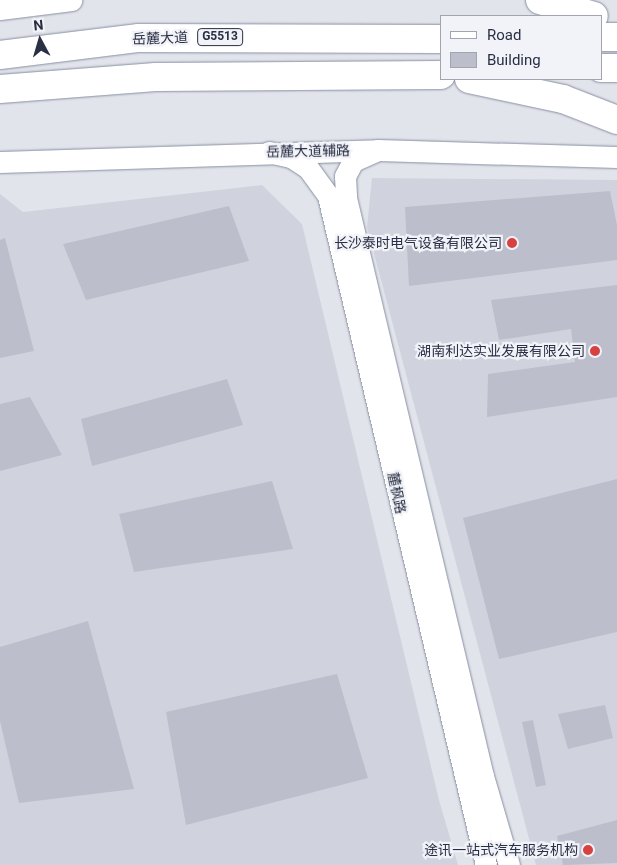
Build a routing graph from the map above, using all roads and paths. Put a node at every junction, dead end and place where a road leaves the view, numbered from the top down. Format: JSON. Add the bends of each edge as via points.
{"nodes":[{"id":1,"x":71,"y":0,"type":"edge"},
{"id":2,"x":540,"y":0,"type":"edge"},
{"id":3,"x":0,"y":10,"type":"edge"},
{"id":4,"x":591,"y":15,"type":"edge"},
{"id":5,"x":602,"y":18,"type":"edge"},
{"id":6,"x":617,"y":23,"type":"edge"},
{"id":7,"x":617,"y":36,"type":"edge"},
{"id":8,"x":602,"y":37,"type":"edge"},
{"id":9,"x":440,"y":39,"type":"edge"},
{"id":10,"x":0,"y":54,"type":"edge"},
{"id":11,"x":602,"y":68,"type":"edge"},
{"id":12,"x":617,"y":68,"type":"edge"},
{"id":13,"x":440,"y":75,"type":"edge"},
{"id":14,"x":474,"y":80,"type":"edge"},
{"id":15,"x":6,"y":90,"type":"edge"},
{"id":16,"x":617,"y":120,"type":"edge"},
{"id":17,"x":378,"y":150,"type":"junction"},
{"id":18,"x":269,"y":152,"type":"junction"},
{"id":19,"x":617,"y":157,"type":"edge"},
{"id":20,"x":0,"y":162,"type":"edge"},
{"id":21,"x":486,"y":865,"type":"edge"},
{"id":22,"x":510,"y":865,"type":"edge"}],
"edges":[{"from":1,"to":3,"type":"main road"},
{"from":2,"to":4,"type":"highway"},
{"from":5,"to":6,"type":"highway"},
{"from":7,"to":8,"type":"highway"},
{"from":9,"to":10,"type":"highway","name":"岳麓大道","number":"G5513","via":[[138,38]]},
{"from":11,"to":12,"type":"highway"},
{"from":13,"to":15,"type":"highway","via":[[156,77]]},
{"from":14,"to":16,"type":"highway","via":[[563,99]]},
{"from":17,"to":18,"type":"main road","name":"岳麓大道辅路"},
{"from":17,"to":19,"type":"main road","name":"岳麓大道辅路"},
{"from":17,"to":22,"type":"main road","via":[[354,161],[345,176],[346,198],[482,776]]},
{"from":18,"to":20,"type":"main road","name":"岳麓大道辅路"},
{"from":18,"to":21,"type":"main road","name":"麓枫路","via":[[291,157],[308,168],[328,196]]}]}
